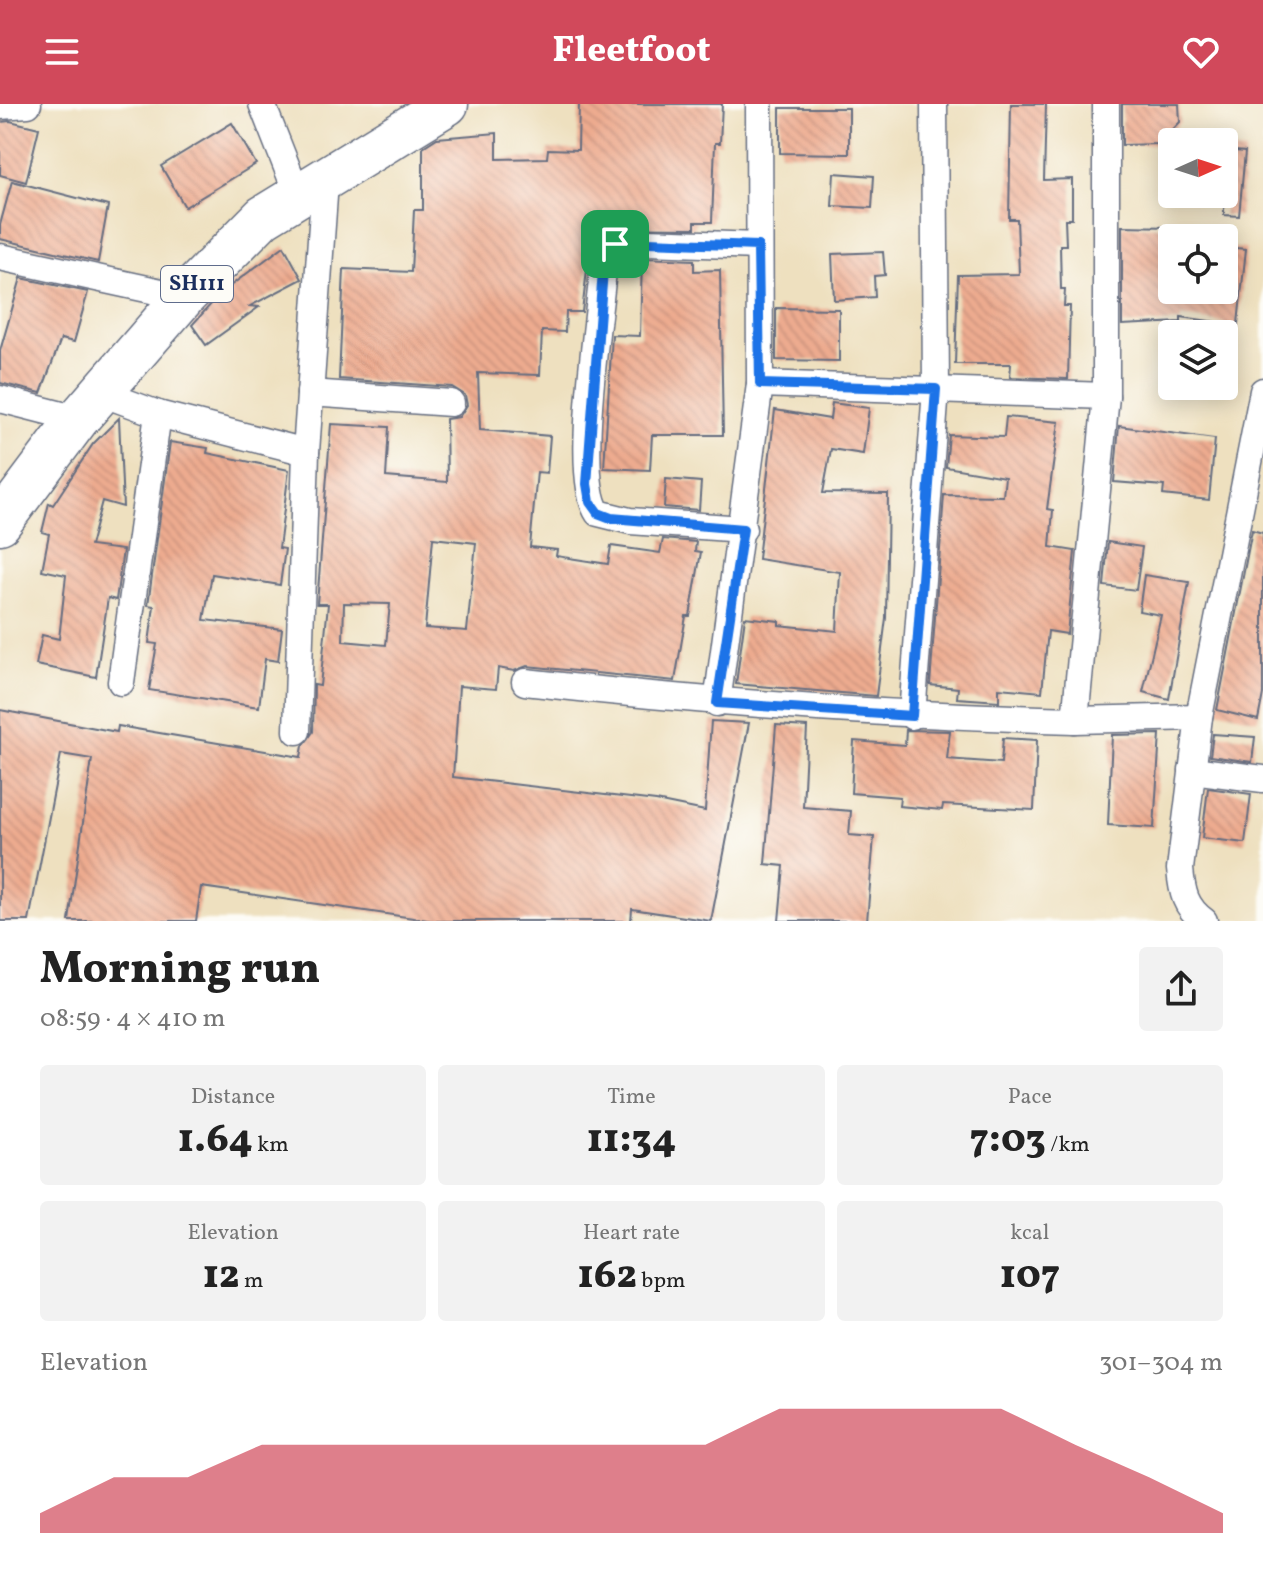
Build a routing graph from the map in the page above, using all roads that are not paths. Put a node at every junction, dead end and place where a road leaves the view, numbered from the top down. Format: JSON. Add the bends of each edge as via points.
{"nodes":[{"id":1,"x":28,"y":104,"type":"edge"},
{"id":2,"x":262,"y":104,"type":"edge"},
{"id":3,"x":447,"y":104,"type":"edge"},
{"id":4,"x":759,"y":104,"type":"edge"},
{"id":5,"x":934,"y":104,"type":"edge"},
{"id":6,"x":1106,"y":104,"type":"edge"},
{"id":7,"x":0,"y":106,"type":"edge"},
{"id":8,"x":312,"y":190,"type":"junction"},
{"id":9,"x":758,"y":246,"type":"junction"},
{"id":10,"x":0,"y":257,"type":"edge"},
{"id":11,"x":184,"y":297,"type":"junction"},
{"id":12,"x":760,"y":384,"type":"junction"},
{"id":13,"x":936,"y":389,"type":"junction"},
{"id":14,"x":1263,"y":391,"type":"edge"},
{"id":15,"x":310,"y":393,"type":"junction"},
{"id":16,"x":1106,"y":396,"type":"junction"},
{"id":17,"x":0,"y":399,"type":"edge"},
{"id":18,"x":451,"y":403,"type":"dead end"},
{"id":19,"x":91,"y":406,"type":"junction"},
{"id":20,"x":158,"y":414,"type":"junction"},
{"id":21,"x":1258,"y":445,"type":"edge"},
{"id":22,"x":306,"y":452,"type":"junction"},
{"id":23,"x":8,"y":501,"type":"edge"},
{"id":24,"x":743,"y":529,"type":"junction"},
{"id":25,"x":121,"y":682,"type":"dead end"},
{"id":26,"x":525,"y":682,"type":"dead end"},
{"id":27,"x":717,"y":703,"type":"junction"},
{"id":28,"x":912,"y":716,"type":"junction"},
{"id":29,"x":1199,"y":717,"type":"junction"},
{"id":30,"x":1075,"y":720,"type":"junction"},
{"id":31,"x":297,"y":731,"type":"dead end"},
{"id":32,"x":1192,"y":770,"type":"junction"},
{"id":33,"x":1263,"y":779,"type":"edge"},
{"id":34,"x":1204,"y":921,"type":"edge"}],
"edges":[{"from":1,"to":7,"type":"street"},
{"from":2,"to":8,"type":"street"},
{"from":3,"to":8,"type":"main road","number":"SH111"},
{"from":4,"to":9,"type":"street"},
{"from":5,"to":13,"type":"street"},
{"from":6,"to":16,"type":"street"},
{"from":8,"to":11,"type":"main road","number":"SH111","via":[[263,217]]},
{"from":8,"to":15,"type":"street"},
{"from":9,"to":12,"type":"street"},
{"from":9,"to":24,"type":"street","via":[[620,241],[609,249],[589,439],[587,484],[598,513],[630,521]]},
{"from":10,"to":11,"type":"street"},
{"from":11,"to":19,"type":"main road","number":"SH111"},
{"from":12,"to":13,"type":"street"},
{"from":12,"to":24,"type":"street"},
{"from":13,"to":16,"type":"street"},
{"from":13,"to":28,"type":"street"},
{"from":14,"to":21,"type":"street"},
{"from":15,"to":18,"type":"street"},
{"from":15,"to":22,"type":"street"},
{"from":16,"to":30,"type":"street"},
{"from":17,"to":19,"type":"street"},
{"from":19,"to":20,"type":"street"},
{"from":19,"to":23,"type":"main road","number":"SH111"},
{"from":20,"to":22,"type":"street"},
{"from":20,"to":25,"type":"street"},
{"from":21,"to":29,"type":"street"},
{"from":22,"to":31,"type":"street"},
{"from":24,"to":27,"type":"street"},
{"from":26,"to":27,"type":"street"},
{"from":27,"to":28,"type":"street"},
{"from":28,"to":30,"type":"street"},
{"from":29,"to":30,"type":"street"},
{"from":29,"to":32,"type":"street"},
{"from":32,"to":33,"type":"street"},
{"from":32,"to":34,"type":"street","via":[[1180,869],[1190,911]]}]}
